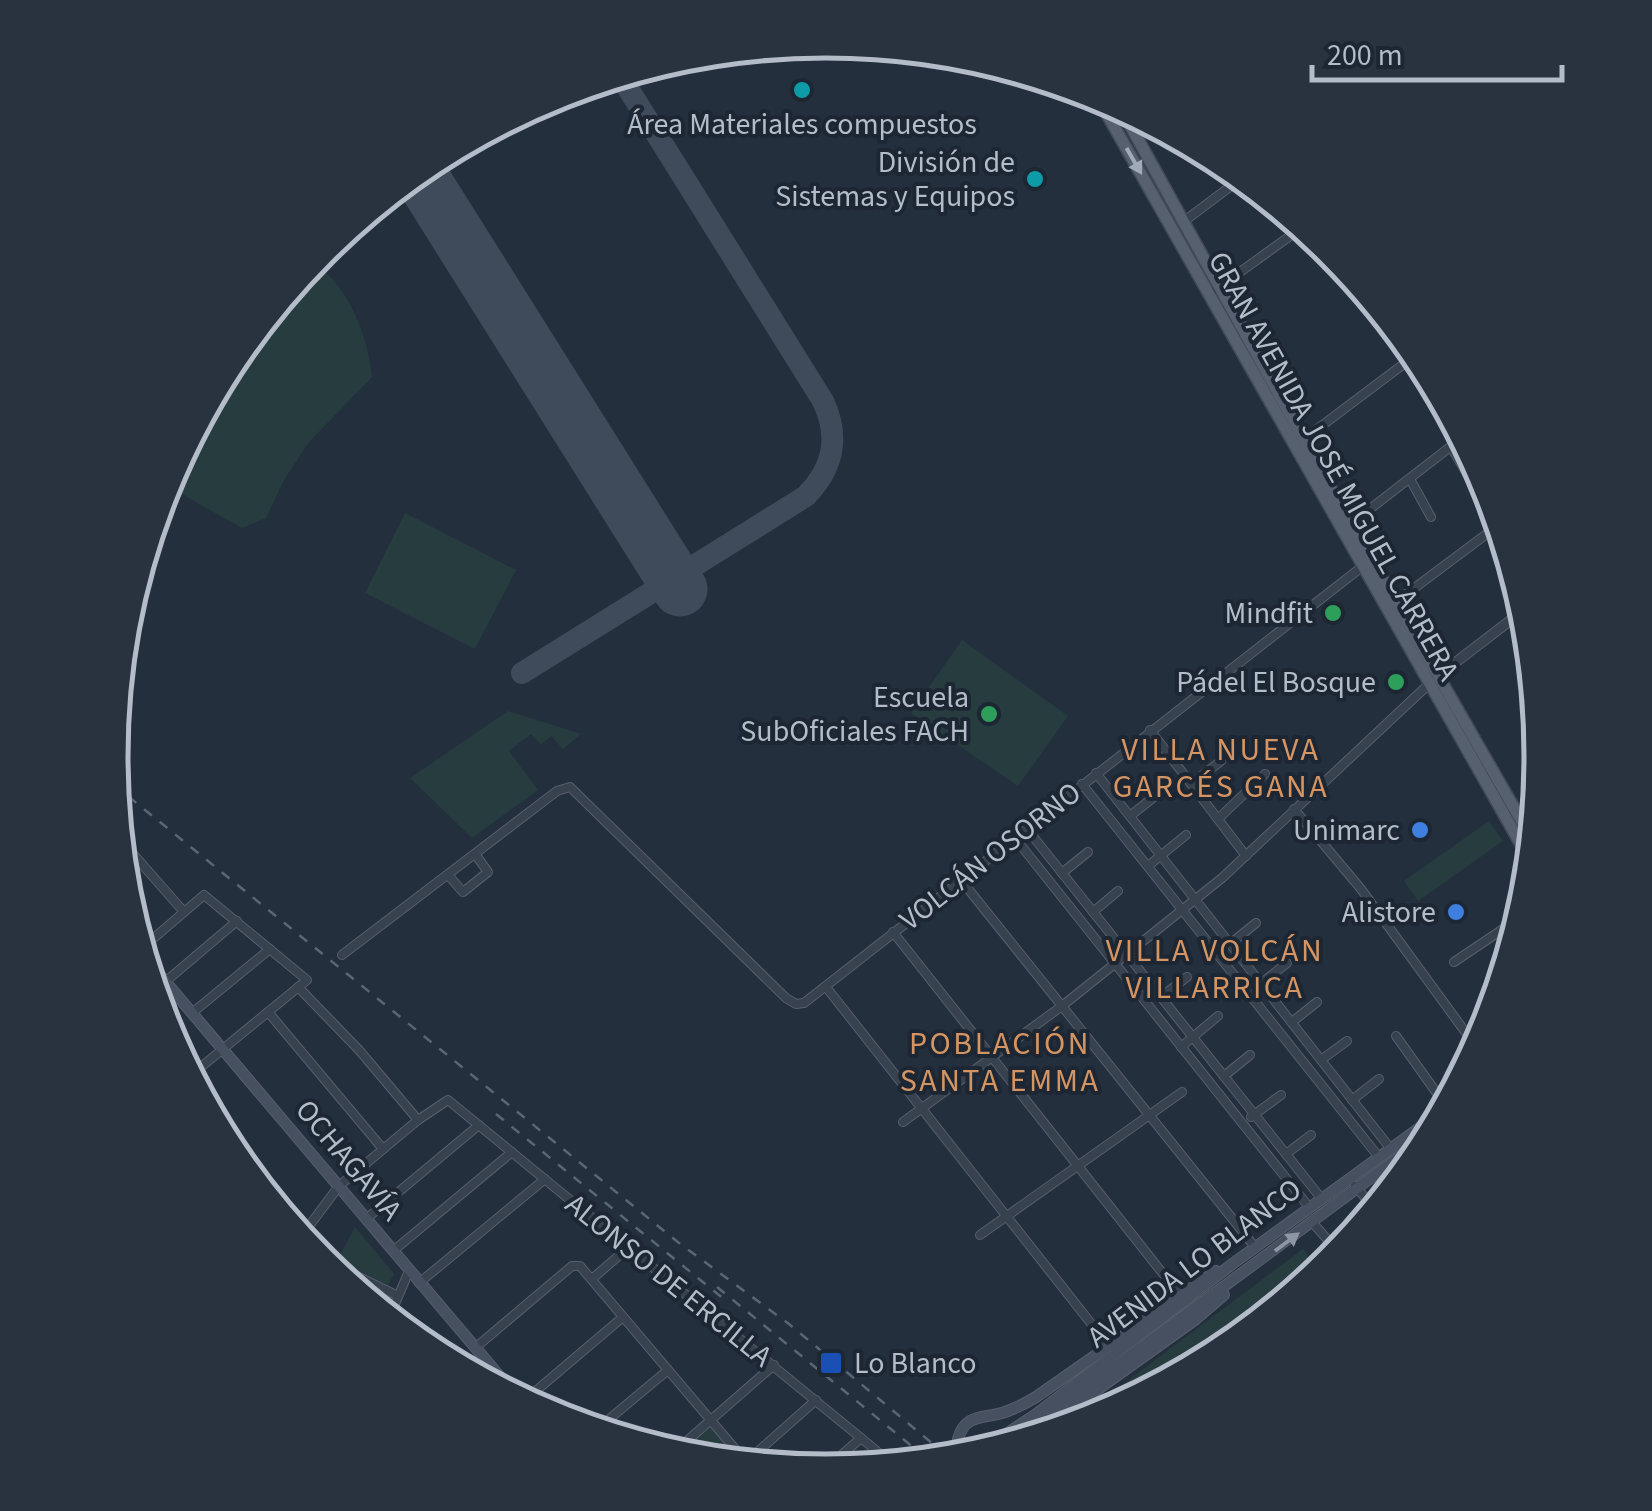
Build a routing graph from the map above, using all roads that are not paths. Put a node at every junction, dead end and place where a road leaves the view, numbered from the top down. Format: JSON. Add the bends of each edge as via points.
{"nodes":[{"id":1,"x":1109,"y":118,"type":"edge"},
{"id":2,"x":1132,"y":128,"type":"edge"},
{"id":3,"x":1231,"y":187,"type":"edge"},
{"id":4,"x":1185,"y":221,"type":"junction"},
{"id":5,"x":1172,"y":230,"type":"junction"},
{"id":6,"x":1291,"y":236,"type":"edge"},
{"id":7,"x":1222,"y":286,"type":"junction"},
{"id":8,"x":1208,"y":295,"type":"junction"},
{"id":9,"x":1404,"y":365,"type":"edge"},
{"id":10,"x":1304,"y":439,"type":"junction"},
{"id":11,"x":1451,"y":447,"type":"joint"},
{"id":12,"x":1455,"y":454,"type":"edge"},
{"id":13,"x":1410,"y":479,"type":"junction"},
{"id":14,"x":1431,"y":517,"type":"dead end"},
{"id":15,"x":1347,"y":527,"type":"junction"},
{"id":16,"x":1488,"y":533,"type":"edge"},
{"id":17,"x":1363,"y":566,"type":"junction"},
{"id":18,"x":1396,"y":601,"type":"junction"},
{"id":19,"x":1511,"y":620,"type":"edge"},
{"id":20,"x":1434,"y":680,"type":"junction"},
{"id":21,"x":1150,"y":730,"type":"junction"},
{"id":22,"x":1221,"y":760,"type":"dead end"},
{"id":23,"x":1096,"y":773,"type":"junction"},
{"id":24,"x":1264,"y":774,"type":"dead end"},
{"id":25,"x":1193,"y":782,"type":"junction"},
{"id":26,"x":1082,"y":784,"type":"junction"},
{"id":27,"x":1154,"y":797,"type":"dead end"},
{"id":28,"x":1294,"y":808,"type":"junction"},
{"id":29,"x":1130,"y":816,"type":"junction"},
{"id":30,"x":1221,"y":817,"type":"junction"},
{"id":31,"x":1521,"y":821,"type":"edge"},
{"id":32,"x":1027,"y":828,"type":"junction"},
{"id":33,"x":1186,"y":835,"type":"dead end"},
{"id":34,"x":1015,"y":838,"type":"junction"},
{"id":35,"x":1519,"y":839,"type":"edge"},
{"id":36,"x":1088,"y":852,"type":"dead end"},
{"id":37,"x":476,"y":854,"type":"junction"},
{"id":38,"x":1161,"y":856,"type":"junction"},
{"id":39,"x":1246,"y":856,"type":"junction"},
{"id":40,"x":136,"y":857,"type":"edge"},
{"id":41,"x":1148,"y":866,"type":"junction"},
{"id":42,"x":1062,"y":873,"type":"junction"},
{"id":43,"x":448,"y":875,"type":"junction"},
{"id":44,"x":961,"y":880,"type":"junction"},
{"id":45,"x":1118,"y":891,"type":"dead end"},
{"id":46,"x":1195,"y":900,"type":"junction"},
{"id":47,"x":1182,"y":910,"type":"junction"},
{"id":48,"x":184,"y":912,"type":"junction"},
{"id":49,"x":1093,"y":912,"type":"junction"},
{"id":50,"x":236,"y":922,"type":"junction"},
{"id":51,"x":1256,"y":924,"type":"dead end"},
{"id":52,"x":1501,"y":930,"type":"edge"},
{"id":53,"x":893,"y":932,"type":"junction"},
{"id":54,"x":153,"y":941,"type":"edge"},
{"id":55,"x":1230,"y":944,"type":"junction"},
{"id":56,"x":270,"y":949,"type":"junction"},
{"id":57,"x":342,"y":955,"type":"dead end"},
{"id":58,"x":1128,"y":956,"type":"junction"},
{"id":59,"x":1454,"y":962,"type":"dead end"},
{"id":60,"x":1287,"y":963,"type":"dead end"},
{"id":61,"x":1116,"y":964,"type":"junction"},
{"id":62,"x":1188,"y":976,"type":"dead end"},
{"id":63,"x":165,"y":982,"type":"edge"},
{"id":64,"x":166,"y":983,"type":"edge"},
{"id":65,"x":1261,"y":984,"type":"junction"},
{"id":66,"x":298,"y":987,"type":"junction"},
{"id":67,"x":826,"y":987,"type":"junction"},
{"id":68,"x":1249,"y":993,"type":"junction"},
{"id":69,"x":1161,"y":998,"type":"junction"},
{"id":70,"x":1317,"y":1002,"type":"dead end"},
{"id":71,"x":1062,"y":1006,"type":"junction"},
{"id":72,"x":268,"y":1012,"type":"junction"},
{"id":73,"x":192,"y":1013,"type":"junction"},
{"id":74,"x":1218,"y":1016,"type":"dead end"},
{"id":75,"x":1292,"y":1022,"type":"junction"},
{"id":76,"x":1466,"y":1033,"type":"edge"},
{"id":77,"x":1396,"y":1036,"type":"dead end"},
{"id":78,"x":1193,"y":1037,"type":"junction"},
{"id":79,"x":1346,"y":1041,"type":"dead end"},
{"id":80,"x":1181,"y":1047,"type":"junction"},
{"id":81,"x":222,"y":1049,"type":"junction"},
{"id":82,"x":1250,"y":1056,"type":"dead end"},
{"id":83,"x":992,"y":1057,"type":"junction"},
{"id":84,"x":1321,"y":1060,"type":"junction"},
{"id":85,"x":201,"y":1066,"type":"edge"},
{"id":86,"x":1309,"y":1069,"type":"junction"},
{"id":87,"x":1224,"y":1076,"type":"junction"},
{"id":88,"x":1379,"y":1079,"type":"dead end"},
{"id":89,"x":1182,"y":1092,"type":"dead end"},
{"id":90,"x":1435,"y":1094,"type":"edge"},
{"id":91,"x":1281,"y":1095,"type":"dead end"},
{"id":92,"x":1352,"y":1100,"type":"junction"},
{"id":93,"x":922,"y":1108,"type":"junction"},
{"id":94,"x":1148,"y":1114,"type":"junction"},
{"id":95,"x":1254,"y":1114,"type":"junction"},
{"id":96,"x":418,"y":1120,"type":"junction"},
{"id":97,"x":903,"y":1122,"type":"dead end"},
{"id":98,"x":1244,"y":1123,"type":"junction"},
{"id":99,"x":479,"y":1125,"type":"junction"},
{"id":100,"x":1413,"y":1131,"type":"edge"},
{"id":101,"x":1311,"y":1135,"type":"dead end"},
{"id":102,"x":1390,"y":1148,"type":"junction"},
{"id":103,"x":383,"y":1149,"type":"junction"},
{"id":104,"x":512,"y":1152,"type":"junction"},
{"id":105,"x":1286,"y":1154,"type":"junction"},
{"id":106,"x":1378,"y":1156,"type":"junction"},
{"id":107,"x":1393,"y":1162,"type":"edge"},
{"id":108,"x":1077,"y":1166,"type":"junction"},
{"id":109,"x":1350,"y":1178,"type":"junction"},
{"id":110,"x":546,"y":1179,"type":"junction"},
{"id":111,"x":339,"y":1186,"type":"junction"},
{"id":112,"x":1358,"y":1188,"type":"junction"},
{"id":113,"x":1321,"y":1198,"type":"junction"},
{"id":114,"x":1366,"y":1198,"type":"edge"},
{"id":115,"x":1309,"y":1207,"type":"junction"},
{"id":116,"x":1007,"y":1216,"type":"junction"},
{"id":117,"x":366,"y":1219,"type":"junction"},
{"id":118,"x":1312,"y":1222,"type":"junction"},
{"id":119,"x":310,"y":1225,"type":"edge"},
{"id":120,"x":980,"y":1236,"type":"dead end"},
{"id":121,"x":1328,"y":1240,"type":"edge"},
{"id":122,"x":630,"y":1246,"type":"junction"},
{"id":123,"x":1254,"y":1247,"type":"junction"},
{"id":124,"x":393,"y":1251,"type":"junction"},
{"id":125,"x":1231,"y":1264,"type":"junction"},
{"id":126,"x":409,"y":1271,"type":"junction"},
{"id":127,"x":1240,"y":1276,"type":"junction"},
{"id":128,"x":592,"y":1279,"type":"junction"},
{"id":129,"x":367,"y":1281,"type":"edge"},
{"id":130,"x":420,"y":1283,"type":"junction"},
{"id":131,"x":1179,"y":1294,"type":"junction"},
{"id":132,"x":398,"y":1296,"type":"junction"},
{"id":133,"x":395,"y":1304,"type":"edge"},
{"id":134,"x":624,"y":1317,"type":"junction"},
{"id":135,"x":475,"y":1348,"type":"junction"},
{"id":136,"x":1116,"y":1353,"type":"junction"},
{"id":137,"x":774,"y":1365,"type":"junction"},
{"id":138,"x":494,"y":1369,"type":"edge"},
{"id":139,"x":668,"y":1370,"type":"junction"},
{"id":140,"x":534,"y":1389,"type":"edge"},
{"id":141,"x":816,"y":1400,"type":"junction"},
{"id":142,"x":1074,"y":1407,"type":"edge"},
{"id":143,"x":610,"y":1419,"type":"edge"},
{"id":144,"x":1038,"y":1420,"type":"edge"},
{"id":145,"x":712,"y":1421,"type":"junction"},
{"id":146,"x":1016,"y":1427,"type":"edge"},
{"id":147,"x":861,"y":1438,"type":"junction"},
{"id":148,"x":689,"y":1440,"type":"edge"},
{"id":149,"x":959,"y":1441,"type":"edge"},
{"id":150,"x":734,"y":1448,"type":"edge"},
{"id":151,"x":759,"y":1450,"type":"edge"},
{"id":152,"x":877,"y":1452,"type":"edge"},
{"id":153,"x":843,"y":1453,"type":"edge"}],
"edges":[{"from":1,"to":5,"type":"main road","name":"GRAN AVENIDA JOSÉ MIGUEL CARRERA","one_way":true},
{"from":2,"to":4,"type":"main road","name":"GRAN AVENIDA JOSÉ MIGUEL CARRERA"},
{"from":3,"to":4,"type":"street"},
{"from":4,"to":5,"type":"street"},
{"from":4,"to":7,"type":"main road","name":"GRAN AVENIDA JOSÉ MIGUEL CARRERA"},
{"from":5,"to":8,"type":"main road","name":"GRAN AVENIDA JOSÉ MIGUEL CARRERA"},
{"from":6,"to":7,"type":"street"},
{"from":7,"to":8,"type":"street"},
{"from":7,"to":10,"type":"main road","name":"GRAN AVENIDA JOSÉ MIGUEL CARRERA"},
{"from":8,"to":15,"type":"main road","name":"GRAN AVENIDA JOSÉ MIGUEL CARRERA"},
{"from":9,"to":10,"type":"street"},
{"from":10,"to":15,"type":"main road","name":"GRAN AVENIDA JOSÉ MIGUEL CARRERA"},
{"from":11,"to":12,"type":"street"},
{"from":11,"to":13,"type":"street"},
{"from":13,"to":14,"type":"street"},
{"from":13,"to":15,"type":"street"},
{"from":15,"to":17,"type":"main road","name":"GRAN AVENIDA JOSÉ MIGUEL CARRERA"},
{"from":15,"to":18,"type":"main road","name":"GRAN AVENIDA JOSÉ MIGUEL CARRERA"},
{"from":16,"to":18,"type":"street"},
{"from":17,"to":20,"type":"main road","name":"GRAN AVENIDA JOSÉ MIGUEL CARRERA"},
{"from":17,"to":21,"type":"street","name":"VOLCÁN OSORNO"},
{"from":18,"to":20,"type":"main road","name":"GRAN AVENIDA JOSÉ MIGUEL CARRERA"},
{"from":19,"to":20,"type":"street"},
{"from":20,"to":28,"type":"street"},
{"from":20,"to":31,"type":"main road","name":"GRAN AVENIDA JOSÉ MIGUEL CARRERA"},
{"from":20,"to":35,"type":"main road","name":"GRAN AVENIDA JOSÉ MIGUEL CARRERA"},
{"from":21,"to":23,"type":"street","name":"VOLCÁN OSORNO"},
{"from":21,"to":25,"type":"street"},
{"from":22,"to":25,"type":"street"},
{"from":23,"to":26,"type":"street","name":"VOLCÁN OSORNO"},
{"from":23,"to":29,"type":"street"},
{"from":24,"to":30,"type":"street"},
{"from":25,"to":30,"type":"street"},
{"from":26,"to":32,"type":"street","name":"VOLCÁN OSORNO"},
{"from":26,"to":41,"type":"street"},
{"from":27,"to":29,"type":"street"},
{"from":28,"to":39,"type":"street"},
{"from":28,"to":76,"type":"street"},
{"from":29,"to":38,"type":"street"},
{"from":30,"to":39,"type":"street"},
{"from":32,"to":34,"type":"street","name":"VOLCÁN OSORNO"},
{"from":32,"to":42,"type":"street"},
{"from":33,"to":38,"type":"street"},
{"from":34,"to":44,"type":"street","name":"VOLCÁN OSORNO"},
{"from":34,"to":61,"type":"street"},
{"from":36,"to":42,"type":"street"},
{"from":37,"to":43,"type":"street"},
{"from":37,"to":43,"type":"street","via":[[488,872],[462,892]]},
{"from":37,"to":67,"type":"street","name":"VOLCÁN OSORNO","via":[[559,790],[572,788],[786,998],[796,1004]]},
{"from":38,"to":41,"type":"street"},
{"from":38,"to":46,"type":"street"},
{"from":39,"to":46,"type":"street"},
{"from":40,"to":48,"type":"street"},
{"from":41,"to":47,"type":"street"},
{"from":42,"to":49,"type":"street"},
{"from":43,"to":57,"type":"street"},
{"from":44,"to":53,"type":"street","name":"VOLCÁN OSORNO"},
{"from":44,"to":71,"type":"street"},
{"from":45,"to":49,"type":"street"},
{"from":46,"to":47,"type":"street"},
{"from":46,"to":55,"type":"street"},
{"from":47,"to":58,"type":"street"},
{"from":47,"to":68,"type":"street"},
{"from":48,"to":50,"type":"street","via":[[204,895]]},
{"from":48,"to":54,"type":"street"},
{"from":49,"to":58,"type":"street"},
{"from":50,"to":56,"type":"street"},
{"from":50,"to":63,"type":"street"},
{"from":51,"to":55,"type":"street"},
{"from":52,"to":59,"type":"street"},
{"from":53,"to":67,"type":"street","name":"VOLCÁN OSORNO"},
{"from":53,"to":83,"type":"street"},
{"from":55,"to":65,"type":"street"},
{"from":56,"to":66,"type":"street","via":[[307,980]]},
{"from":56,"to":73,"type":"street"},
{"from":58,"to":61,"type":"street"},
{"from":58,"to":69,"type":"street"},
{"from":60,"to":65,"type":"street"},
{"from":61,"to":71,"type":"street"},
{"from":61,"to":80,"type":"street"},
{"from":62,"to":69,"type":"street"},
{"from":64,"to":73,"type":"main road","name":"OCHAGAVÍA"},
{"from":65,"to":68,"type":"street"},
{"from":65,"to":75,"type":"street"},
{"from":66,"to":72,"type":"street"},
{"from":66,"to":96,"type":"street"},
{"from":67,"to":93,"type":"street"},
{"from":68,"to":86,"type":"street"},
{"from":69,"to":78,"type":"street"},
{"from":70,"to":75,"type":"street"},
{"from":71,"to":83,"type":"street"},
{"from":71,"to":94,"type":"street"},
{"from":72,"to":81,"type":"street"},
{"from":72,"to":103,"type":"street"},
{"from":73,"to":81,"type":"main road","name":"OCHAGAVÍA"},
{"from":74,"to":78,"type":"street"},
{"from":75,"to":84,"type":"street"},
{"from":77,"to":90,"type":"street"},
{"from":78,"to":80,"type":"street"},
{"from":78,"to":87,"type":"street"},
{"from":79,"to":84,"type":"street"},
{"from":80,"to":98,"type":"street"},
{"from":81,"to":85,"type":"street"},
{"from":81,"to":111,"type":"main road","name":"OCHAGAVÍA"},
{"from":82,"to":87,"type":"street"},
{"from":83,"to":93,"type":"street"},
{"from":83,"to":108,"type":"street"},
{"from":84,"to":86,"type":"street"},
{"from":84,"to":92,"type":"street"},
{"from":86,"to":106,"type":"street"},
{"from":87,"to":95,"type":"street"},
{"from":88,"to":92,"type":"street"},
{"from":89,"to":94,"type":"street"},
{"from":91,"to":95,"type":"street"},
{"from":92,"to":102,"type":"street"},
{"from":93,"to":97,"type":"street"},
{"from":93,"to":116,"type":"street"},
{"from":94,"to":108,"type":"street"},
{"from":94,"to":123,"type":"street"},
{"from":95,"to":98,"type":"street"},
{"from":95,"to":105,"type":"street"},
{"from":96,"to":99,"type":"street","name":"ALONSO DE ERCILLA","via":[[447,1099]]},
{"from":96,"to":103,"type":"street"},
{"from":98,"to":115,"type":"street"},
{"from":99,"to":104,"type":"street","name":"ALONSO DE ERCILLA"},
{"from":99,"to":117,"type":"street"},
{"from":100,"to":102,"type":"main road","name":"AVENIDA LO BLANCO"},
{"from":101,"to":105,"type":"street"},
{"from":102,"to":106,"type":"main road","name":"AVENIDA LO BLANCO"},
{"from":103,"to":111,"type":"street"},
{"from":104,"to":110,"type":"street","name":"ALONSO DE ERCILLA"},
{"from":104,"to":124,"type":"street"},
{"from":105,"to":113,"type":"street"},
{"from":106,"to":109,"type":"main road","name":"AVENIDA LO BLANCO"},
{"from":107,"to":112,"type":"main road","name":"AVENIDA LO BLANCO"},
{"from":108,"to":116,"type":"street"},
{"from":108,"to":131,"type":"street"},
{"from":109,"to":112,"type":"street"},
{"from":109,"to":113,"type":"main road","name":"AVENIDA LO BLANCO"},
{"from":110,"to":122,"type":"street","name":"ALONSO DE ERCILLA"},
{"from":110,"to":130,"type":"street"},
{"from":111,"to":117,"type":"main road","name":"OCHAGAVÍA"},
{"from":111,"to":119,"type":"street"},
{"from":112,"to":114,"type":"street"},
{"from":112,"to":118,"type":"main road","name":"AVENIDA LO BLANCO"},
{"from":113,"to":115,"type":"main road","name":"AVENIDA LO BLANCO"},
{"from":115,"to":123,"type":"main road","name":"AVENIDA LO BLANCO"},
{"from":116,"to":120,"type":"street"},
{"from":116,"to":136,"type":"street"},
{"from":117,"to":124,"type":"main road","name":"OCHAGAVÍA"},
{"from":118,"to":121,"type":"street"},
{"from":127,"to":118,"type":"main road","name":"AVENIDA LO BLANCO","one_way":true},
{"from":122,"to":128,"type":"street"},
{"from":122,"to":137,"type":"street","name":"ALONSO DE ERCILLA"},
{"from":123,"to":125,"type":"main road","name":"AVENIDA LO BLANCO"},
{"from":124,"to":126,"type":"main road","name":"OCHAGAVÍA"},
{"from":125,"to":131,"type":"main road"},
{"from":125,"to":136,"type":"main road","name":"AVENIDA LO BLANCO"},
{"from":126,"to":130,"type":"main road","name":"OCHAGAVÍA"},
{"from":126,"to":132,"type":"street"},
{"from":127,"to":136,"type":"main road","name":"AVENIDA LO BLANCO"},
{"from":127,"to":142,"type":"main road","via":[[1196,1320]]},
{"from":128,"to":134,"type":"street"},
{"from":128,"to":135,"type":"street","via":[[577,1265]]},
{"from":129,"to":132,"type":"street"},
{"from":130,"to":135,"type":"main road","name":"OCHAGAVÍA"},
{"from":131,"to":136,"type":"main road"},
{"from":132,"to":133,"type":"street"},
{"from":134,"to":139,"type":"street"},
{"from":134,"to":140,"type":"street"},
{"from":135,"to":138,"type":"main road","name":"OCHAGAVÍA"},
{"from":136,"to":144,"type":"main road","name":"AVENIDA LO BLANCO"},
{"from":136,"to":146,"type":"main road","name":"AVENIDA LO BLANCO"},
{"from":136,"to":149,"type":"main road","via":[[1024,1404],[977,1416]]},
{"from":137,"to":141,"type":"street","name":"ALONSO DE ERCILLA"},
{"from":137,"to":145,"type":"street"},
{"from":139,"to":143,"type":"street"},
{"from":139,"to":145,"type":"street"},
{"from":141,"to":147,"type":"street","name":"ALONSO DE ERCILLA"},
{"from":141,"to":151,"type":"street"},
{"from":145,"to":148,"type":"street"},
{"from":145,"to":150,"type":"street"},
{"from":147,"to":152,"type":"street","name":"ALONSO DE ERCILLA"},
{"from":147,"to":153,"type":"street"}]}
